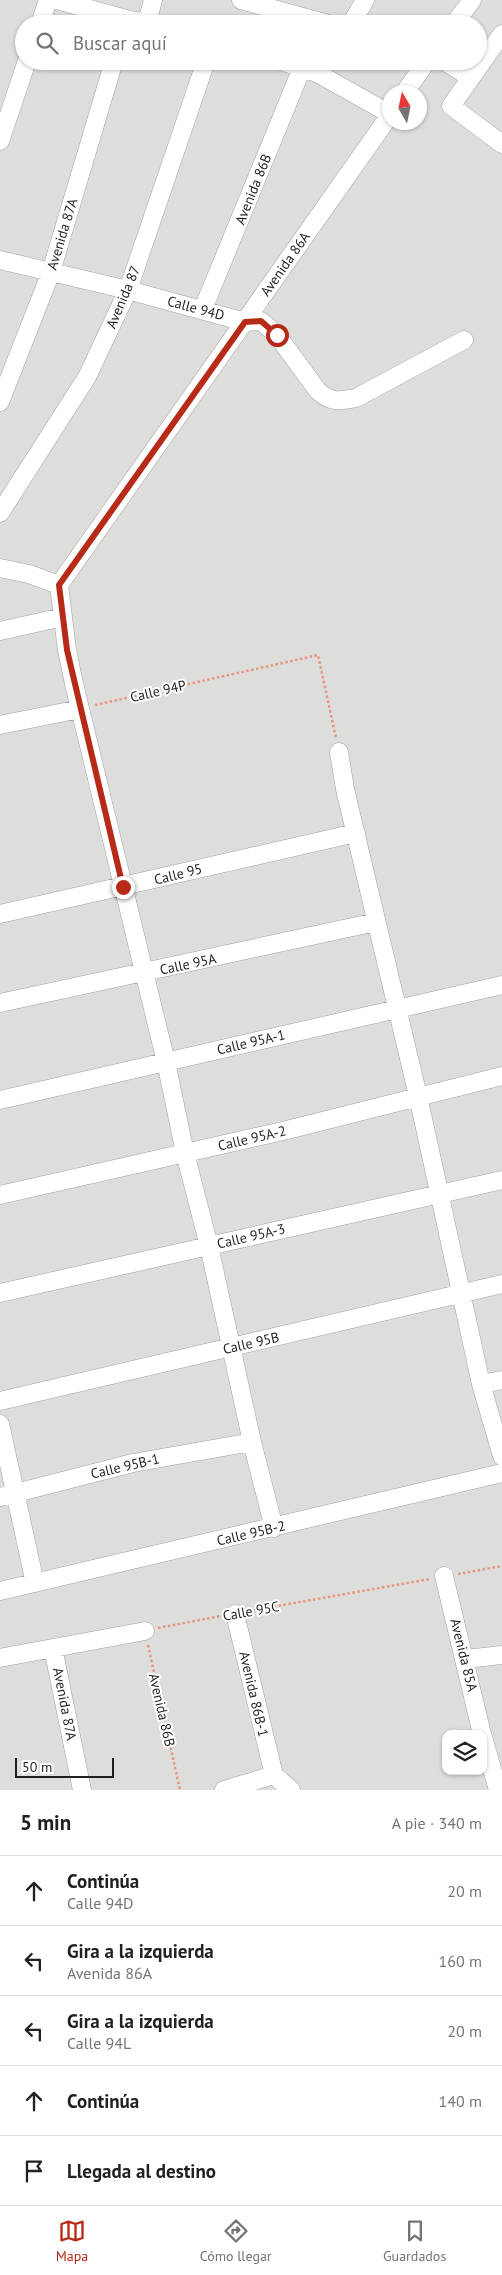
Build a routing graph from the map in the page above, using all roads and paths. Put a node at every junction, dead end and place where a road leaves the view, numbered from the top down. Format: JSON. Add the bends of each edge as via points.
{"nodes":[{"id":1,"x":48,"y":0,"type":"edge"},
{"id":2,"x":57,"y":0,"type":"edge"},
{"id":3,"x":153,"y":0,"type":"edge"},
{"id":4,"x":241,"y":0,"type":"edge"},
{"id":5,"x":364,"y":0,"type":"edge"},
{"id":6,"x":472,"y":0,"type":"edge"},
{"id":7,"x":43,"y":15,"type":"edge"},
{"id":8,"x":104,"y":15,"type":"edge"},
{"id":9,"x":150,"y":15,"type":"edge"},
{"id":10,"x":295,"y":15,"type":"edge"},
{"id":11,"x":356,"y":15,"type":"edge"},
{"id":12,"x":461,"y":15,"type":"edge"},
{"id":13,"x":502,"y":34,"type":"edge"},
{"id":14,"x":487,"y":55,"type":"edge"},
{"id":15,"x":24,"y":70,"type":"edge"},
{"id":16,"x":111,"y":70,"type":"edge"},
{"id":17,"x":203,"y":70,"type":"edge"},
{"id":18,"x":314,"y":70,"type":"edge"},
{"id":19,"x":320,"y":70,"type":"edge"},
{"id":20,"x":421,"y":70,"type":"edge"},
{"id":21,"x":458,"y":70,"type":"edge"},
{"id":22,"x":477,"y":70,"type":"edge"},
{"id":23,"x":471,"y":78,"type":"junction"},
{"id":24,"x":410,"y":85,"type":"edge"},
{"id":25,"x":382,"y":110,"type":"edge"},
{"id":26,"x":382,"y":126,"type":"edge"},
{"id":27,"x":0,"y":141,"type":"edge"},
{"id":28,"x":502,"y":144,"type":"edge"},
{"id":29,"x":0,"y":260,"type":"edge"},
{"id":30,"x":51,"y":272,"type":"junction"},
{"id":31,"x":128,"y":290,"type":"junction"},
{"id":32,"x":203,"y":310,"type":"junction"},
{"id":33,"x":245,"y":322,"type":"junction"},
{"id":34,"x":464,"y":340,"type":"dead end"},
{"id":35,"x":0,"y":402,"type":"edge"},
{"id":36,"x":0,"y":513,"type":"edge"},
{"id":37,"x":0,"y":568,"type":"edge"},
{"id":38,"x":59,"y":585,"type":"junction"},
{"id":39,"x":63,"y":617,"type":"junction"},
{"id":40,"x":0,"y":631,"type":"edge"},
{"id":41,"x":80,"y":709,"type":"junction"},
{"id":42,"x":0,"y":725,"type":"edge"},
{"id":43,"x":339,"y":752,"type":"joint"},
{"id":44,"x":356,"y":833,"type":"junction"},
{"id":45,"x":123,"y":887,"type":"junction"},
{"id":46,"x":0,"y":914,"type":"edge"},
{"id":47,"x":376,"y":922,"type":"junction"},
{"id":48,"x":144,"y":973,"type":"junction"},
{"id":49,"x":502,"y":984,"type":"edge"},
{"id":50,"x":0,"y":1003,"type":"edge"},
{"id":51,"x":396,"y":1009,"type":"junction"},
{"id":52,"x":166,"y":1062,"type":"junction"},
{"id":53,"x":502,"y":1076,"type":"edge"},
{"id":54,"x":418,"y":1096,"type":"junction"},
{"id":55,"x":0,"y":1100,"type":"edge"},
{"id":56,"x":185,"y":1153,"type":"junction"},
{"id":57,"x":502,"y":1180,"type":"edge"},
{"id":58,"x":438,"y":1194,"type":"junction"},
{"id":59,"x":0,"y":1195,"type":"edge"},
{"id":60,"x":209,"y":1246,"type":"junction"},
{"id":61,"x":502,"y":1284,"type":"edge"},
{"id":62,"x":0,"y":1293,"type":"edge"},
{"id":63,"x":461,"y":1294,"type":"junction"},
{"id":64,"x":230,"y":1348,"type":"junction"},
{"id":65,"x":502,"y":1380,"type":"edge"},
{"id":66,"x":481,"y":1384,"type":"junction"},
{"id":67,"x":0,"y":1401,"type":"edge"},
{"id":68,"x":0,"y":1424,"type":"edge"},
{"id":69,"x":252,"y":1442,"type":"junction"},
{"id":70,"x":502,"y":1456,"type":"edge"},
{"id":71,"x":502,"y":1473,"type":"edge"},
{"id":72,"x":8,"y":1495,"type":"edge"},
{"id":73,"x":274,"y":1528,"type":"junction"},
{"id":74,"x":502,"y":1566,"type":"edge"},
{"id":75,"x":444,"y":1576,"type":"junction"},
{"id":76,"x":35,"y":1583,"type":"junction"},
{"id":77,"x":0,"y":1591,"type":"edge"},
{"id":78,"x":235,"y":1614,"type":"junction"},
{"id":79,"x":145,"y":1631,"type":"junction"},
{"id":80,"x":53,"y":1648,"type":"junction"},
{"id":81,"x":502,"y":1655,"type":"edge"},
{"id":82,"x":0,"y":1658,"type":"edge"},
{"id":83,"x":466,"y":1659,"type":"junction"},
{"id":84,"x":482,"y":1730,"type":"edge"},
{"id":85,"x":487,"y":1750,"type":"edge"},
{"id":86,"x":274,"y":1775,"type":"junction"},
{"id":87,"x":82,"y":1790,"type":"edge"},
{"id":88,"x":180,"y":1790,"type":"edge"},
{"id":89,"x":224,"y":1790,"type":"edge"},
{"id":90,"x":291,"y":1790,"type":"edge"},
{"id":91,"x":498,"y":1790,"type":"edge"}],
"edges":[{"from":1,"to":7,"type":"street"},
{"from":2,"to":8,"type":"street"},
{"from":3,"to":9,"type":"street"},
{"from":4,"to":10,"type":"street"},
{"from":5,"to":11,"type":"street"},
{"from":6,"to":12,"type":"street"},
{"from":13,"to":14,"type":"street"},
{"from":15,"to":27,"type":"street"},
{"from":16,"to":30,"type":"street","name":"Avenida 87A"},
{"from":17,"to":31,"type":"street","name":"Avenida 87"},
{"from":18,"to":32,"type":"street","name":"Avenida 86B"},
{"from":19,"to":25,"type":"street"},
{"from":20,"to":24,"type":"street"},
{"from":21,"to":23,"type":"street"},
{"from":22,"to":23,"type":"street"},
{"from":23,"to":28,"type":"street","via":[[451,106]]},
{"from":26,"to":33,"type":"street","name":"Avenida 86A"},
{"from":29,"to":30,"type":"street","name":"Calle 94D"},
{"from":30,"to":31,"type":"street","name":"Calle 94D"},
{"from":30,"to":35,"type":"street","name":"Avenida 87A"},
{"from":31,"to":32,"type":"street","name":"Calle 94D"},
{"from":31,"to":36,"type":"street","name":"Avenida 87","via":[[87,377]]},
{"from":32,"to":33,"type":"street","name":"Calle 94D"},
{"from":33,"to":34,"type":"street","name":"Calle 94D","via":[[261,321],[267,325],[318,391],[325,398],[336,401],[356,398]]},
{"from":33,"to":38,"type":"street","name":"Avenida 86A"},
{"from":37,"to":38,"type":"street"},
{"from":38,"to":39,"type":"street"},
{"from":39,"to":40,"type":"street"},
{"from":39,"to":41,"type":"street"},
{"from":41,"to":42,"type":"street"},
{"from":41,"to":43,"type":"path","name":"Calle 94P","via":[[316,655],[321,659]]},
{"from":41,"to":45,"type":"street"},
{"from":43,"to":44,"type":"street"},
{"from":44,"to":45,"type":"street","name":"Calle 95"},
{"from":44,"to":47,"type":"street"},
{"from":45,"to":46,"type":"street","name":"Calle 95"},
{"from":45,"to":48,"type":"street"},
{"from":47,"to":48,"type":"street","name":"Calle 95A"},
{"from":47,"to":51,"type":"street"},
{"from":48,"to":50,"type":"street","name":"Calle 95A"},
{"from":48,"to":52,"type":"street"},
{"from":49,"to":51,"type":"street","name":"Calle 95A-1"},
{"from":51,"to":52,"type":"street","name":"Calle 95A-1"},
{"from":51,"to":54,"type":"street"},
{"from":52,"to":55,"type":"street","name":"Calle 95A-1"},
{"from":52,"to":56,"type":"street"},
{"from":53,"to":54,"type":"street","name":"Calle 95A-2"},
{"from":54,"to":56,"type":"street","name":"Calle 95A-2"},
{"from":54,"to":58,"type":"street"},
{"from":56,"to":59,"type":"street","name":"Calle 95A-2"},
{"from":56,"to":60,"type":"street"},
{"from":57,"to":58,"type":"street","name":"Calle 95A-3"},
{"from":58,"to":60,"type":"street","name":"Calle 95A-3"},
{"from":58,"to":63,"type":"street"},
{"from":60,"to":62,"type":"street","name":"Calle 95A-3"},
{"from":60,"to":64,"type":"street"},
{"from":61,"to":63,"type":"street","name":"Calle 95B"},
{"from":63,"to":64,"type":"street","name":"Calle 95B"},
{"from":63,"to":66,"type":"street"},
{"from":64,"to":67,"type":"street","name":"Calle 95B"},
{"from":64,"to":69,"type":"street"},
{"from":65,"to":66,"type":"street"},
{"from":66,"to":70,"type":"street"},
{"from":68,"to":72,"type":"street"},
{"from":69,"to":72,"type":"street","name":"Calle 95B-1","via":[[133,1463]]},
{"from":69,"to":73,"type":"street"},
{"from":71,"to":73,"type":"street","name":"Calle 95B-2"},
{"from":72,"to":76,"type":"street"},
{"from":73,"to":76,"type":"street","name":"Calle 95B-2"},
{"from":74,"to":75,"type":"path","name":"Calle 95C"},
{"from":75,"to":78,"type":"path","name":"Calle 95C"},
{"from":75,"to":83,"type":"street","name":"Avenida 85A"},
{"from":76,"to":77,"type":"street","name":"Calle 95B-2"},
{"from":78,"to":79,"type":"path","name":"Calle 95C"},
{"from":78,"to":86,"type":"street","name":"Avenida 86B-1"},
{"from":79,"to":80,"type":"street"},
{"from":79,"to":88,"type":"path","name":"Avenida 86B"},
{"from":80,"to":82,"type":"street"},
{"from":80,"to":87,"type":"street","name":"Avenida 87A"},
{"from":81,"to":83,"type":"street"},
{"from":83,"to":84,"type":"street","name":"Avenida 85A"},
{"from":85,"to":91,"type":"street","name":"Avenida 85A"},
{"from":86,"to":89,"type":"street"},
{"from":86,"to":90,"type":"street"}]}
